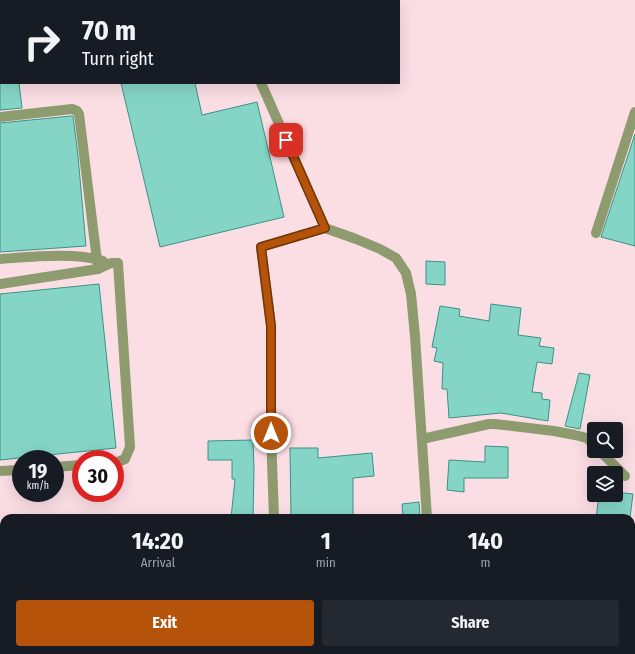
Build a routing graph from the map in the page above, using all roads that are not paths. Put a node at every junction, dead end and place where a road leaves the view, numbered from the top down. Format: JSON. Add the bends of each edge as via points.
{"nodes":[{"id":1,"x":261,"y":84,"type":"edge"},
{"id":2,"x":635,"y":112,"type":"edge"},
{"id":3,"x":0,"y":117,"type":"edge"},
{"id":4,"x":325,"y":228,"type":"junction"},
{"id":5,"x":596,"y":233,"type":"dead end"},
{"id":6,"x":0,"y":259,"type":"edge"},
{"id":7,"x":97,"y":264,"type":"junction"},
{"id":8,"x":0,"y":284,"type":"edge"},
{"id":9,"x":587,"y":438,"type":"edge"},
{"id":10,"x":422,"y":439,"type":"junction"},
{"id":11,"x":607,"y":458,"type":"edge"},
{"id":12,"x":124,"y":460,"type":"edge"},
{"id":13,"x":12,"y":470,"type":"edge"},
{"id":14,"x":0,"y":471,"type":"edge"},
{"id":15,"x":625,"y":476,"type":"dead end"},
{"id":16,"x":274,"y":514,"type":"edge"},
{"id":17,"x":427,"y":514,"type":"edge"}],
"edges":[{"from":1,"to":4,"type":"street"},
{"from":2,"to":5,"type":"street"},
{"from":3,"to":7,"type":"street","via":[[77,110]]},
{"from":4,"to":10,"type":"street","via":[[380,249],[396,258],[406,273],[411,301]]},
{"from":4,"to":16,"type":"street","via":[[261,247],[271,326]]},
{"from":6,"to":7,"type":"street","via":[[60,256]]},
{"from":7,"to":8,"type":"street"},
{"from":7,"to":12,"type":"street","via":[[118,263],[130,447]]},
{"from":9,"to":10,"type":"street","via":[[554,431],[489,424]]},
{"from":10,"to":17,"type":"street"},
{"from":11,"to":15,"type":"street"},
{"from":13,"to":14,"type":"street"}]}
